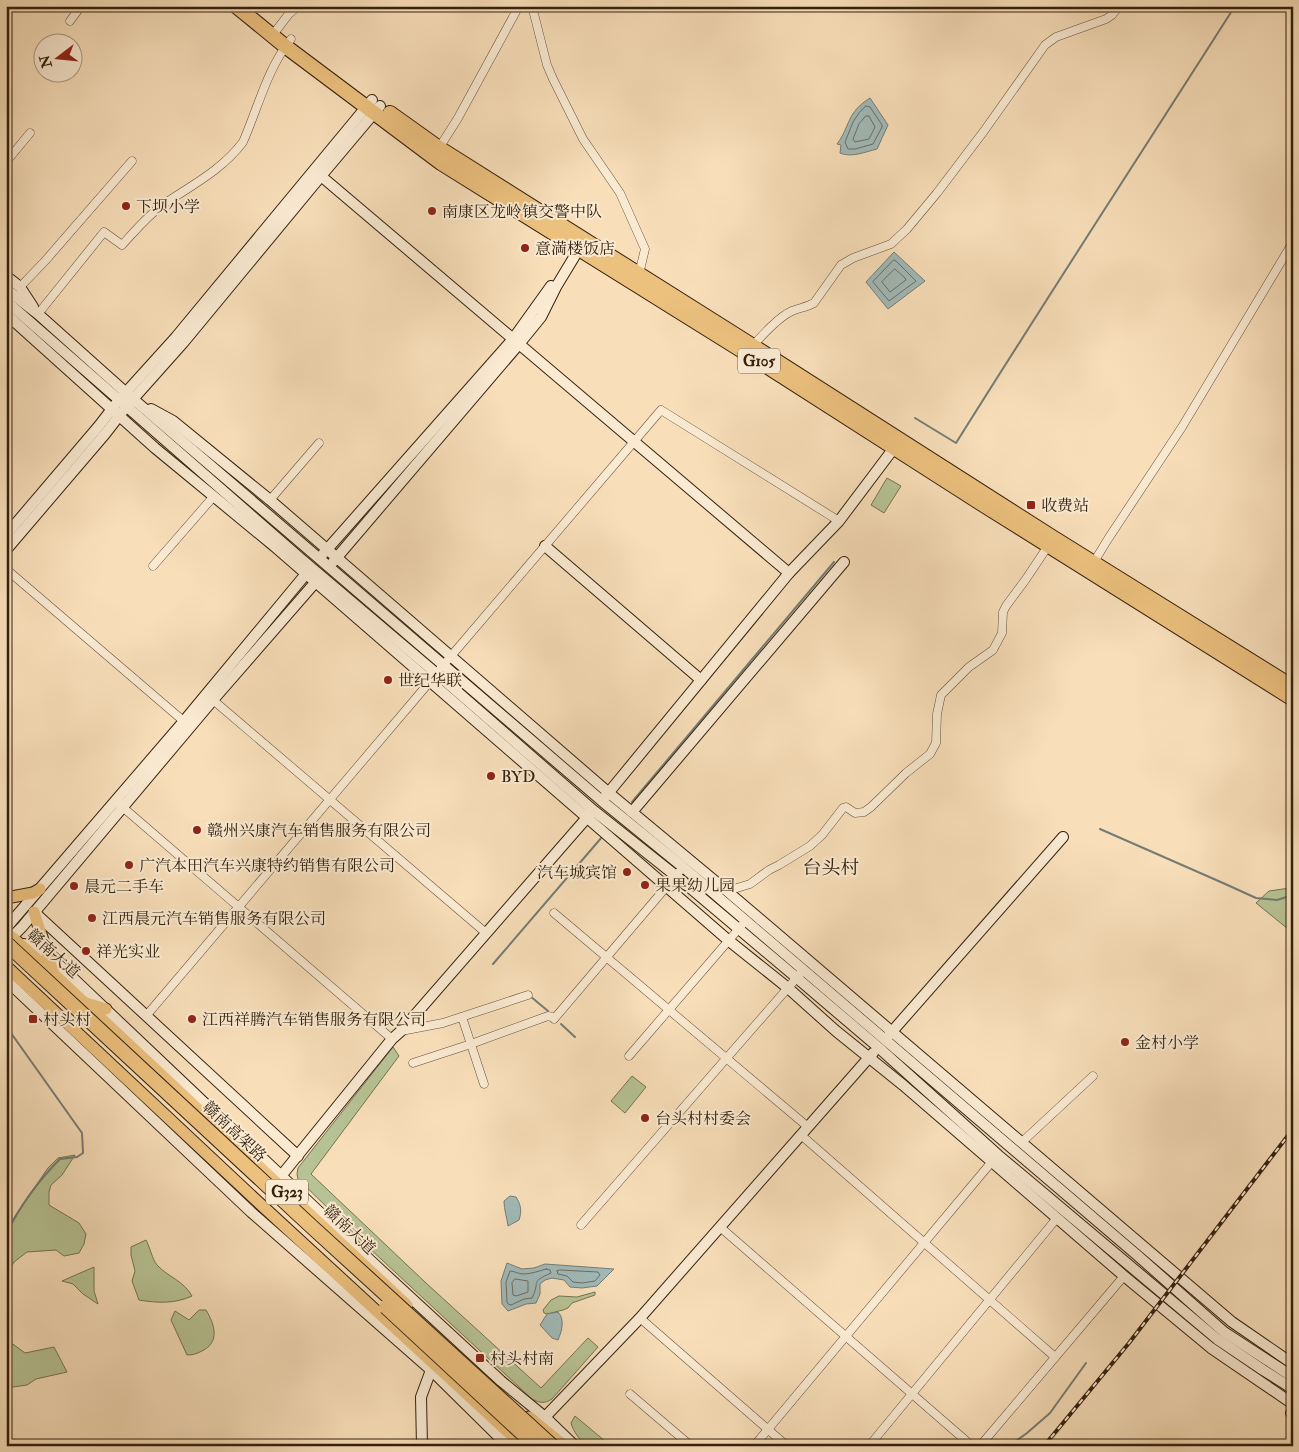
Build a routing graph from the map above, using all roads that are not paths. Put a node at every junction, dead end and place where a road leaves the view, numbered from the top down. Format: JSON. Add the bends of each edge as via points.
{"nodes":[{"id":1,"x":82,"y":6,"type":"edge"},
{"id":2,"x":236,"y":6,"type":"edge"},
{"id":3,"x":252,"y":6,"type":"edge"},
{"id":4,"x":298,"y":6,"type":"edge"},
{"id":5,"x":519,"y":6,"type":"edge"},
{"id":6,"x":532,"y":6,"type":"edge"},
{"id":7,"x":1120,"y":6,"type":"edge"},
{"id":8,"x":70,"y":21,"type":"dead end"},
{"id":9,"x":276,"y":32,"type":"junction"},
{"id":10,"x":288,"y":42,"type":"junction"},
{"id":11,"x":373,"y":107,"type":"junction"},
{"id":12,"x":30,"y":133,"type":"dead end"},
{"id":13,"x":439,"y":148,"type":"junction"},
{"id":14,"x":132,"y":161,"type":"dead end"},
{"id":15,"x":6,"y":162,"type":"edge"},
{"id":16,"x":321,"y":176,"type":"junction"},
{"id":17,"x":1293,"y":242,"type":"edge"},
{"id":18,"x":580,"y":244,"type":"junction"},
{"id":19,"x":639,"y":274,"type":"junction"},
{"id":20,"x":6,"y":276,"type":"edge"},
{"id":21,"x":20,"y":287,"type":"junction"},
{"id":22,"x":6,"y":289,"type":"edge"},
{"id":23,"x":6,"y":300,"type":"edge"},
{"id":24,"x":11,"y":316,"type":"edge"},
{"id":25,"x":35,"y":318,"type":"junction"},
{"id":26,"x":516,"y":342,"type":"junction"},
{"id":27,"x":753,"y":346,"type":"junction"},
{"id":28,"x":122,"y":404,"type":"junction"},
{"id":29,"x":634,"y":442,"type":"junction"},
{"id":30,"x":319,"y":443,"type":"dead end"},
{"id":31,"x":897,"y":444,"type":"junction"},
{"id":32,"x":214,"y":496,"type":"junction"},
{"id":33,"x":270,"y":500,"type":"junction"},
{"id":34,"x":839,"y":522,"type":"junction"},
{"id":35,"x":6,"y":535,"type":"edge"},
{"id":36,"x":545,"y":546,"type":"junction"},
{"id":37,"x":1048,"y":546,"type":"junction"},
{"id":38,"x":327,"y":549,"type":"junction"},
{"id":39,"x":6,"y":550,"type":"edge"},
{"id":40,"x":319,"y":558,"type":"junction"},
{"id":41,"x":337,"y":558,"type":"junction"},
{"id":42,"x":844,"y":562,"type":"dead end"},
{"id":43,"x":1094,"y":562,"type":"junction"},
{"id":44,"x":153,"y":566,"type":"dead end"},
{"id":45,"x":329,"y":566,"type":"junction"},
{"id":46,"x":6,"y":569,"type":"edge"},
{"id":47,"x":309,"y":570,"type":"junction"},
{"id":48,"x":790,"y":573,"type":"junction"},
{"id":49,"x":318,"y":579,"type":"junction"},
{"id":50,"x":448,"y":661,"type":"junction"},
{"id":51,"x":433,"y":677,"type":"junction"},
{"id":52,"x":701,"y":680,"type":"junction"},
{"id":53,"x":1293,"y":687,"type":"edge"},
{"id":54,"x":1293,"y":699,"type":"edge"},
{"id":55,"x":213,"y":700,"type":"junction"},
{"id":56,"x":188,"y":724,"type":"junction"},
{"id":57,"x":609,"y":792,"type":"junction"},
{"id":58,"x":330,"y":800,"type":"junction"},
{"id":59,"x":602,"y":801,"type":"junction"},
{"id":60,"x":120,"y":804,"type":"junction"},
{"id":61,"x":632,"y":812,"type":"junction"},
{"id":62,"x":590,"y":814,"type":"junction"},
{"id":63,"x":1063,"y":837,"type":"dead end"},
{"id":64,"x":683,"y":867,"type":"junction"},
{"id":65,"x":667,"y":887,"type":"junction"},
{"id":66,"x":40,"y":888,"type":"junction"},
{"id":67,"x":727,"y":891,"type":"junction"},
{"id":68,"x":6,"y":898,"type":"edge"},
{"id":69,"x":239,"y":907,"type":"junction"},
{"id":70,"x":34,"y":912,"type":"junction"},
{"id":71,"x":752,"y":912,"type":"junction"},
{"id":72,"x":554,"y":913,"type":"dead end"},
{"id":73,"x":741,"y":925,"type":"junction"},
{"id":74,"x":486,"y":933,"type":"junction"},
{"id":75,"x":7,"y":936,"type":"edge"},
{"id":76,"x":728,"y":940,"type":"junction"},
{"id":77,"x":6,"y":954,"type":"edge"},
{"id":78,"x":48,"y":957,"type":"junction"},
{"id":79,"x":607,"y":957,"type":"junction"},
{"id":80,"x":810,"y":962,"type":"junction"},
{"id":81,"x":6,"y":966,"type":"edge"},
{"id":82,"x":54,"y":974,"type":"junction"},
{"id":83,"x":800,"y":974,"type":"junction"},
{"id":84,"x":6,"y":980,"type":"edge"},
{"id":85,"x":788,"y":988,"type":"junction"},
{"id":86,"x":528,"y":995,"type":"dead end"},
{"id":87,"x":82,"y":1001,"type":"junction"},
{"id":88,"x":106,"y":1009,"type":"junction"},
{"id":89,"x":669,"y":1010,"type":"junction"},
{"id":90,"x":146,"y":1016,"type":"junction"},
{"id":91,"x":462,"y":1017,"type":"junction"},
{"id":92,"x":401,"y":1031,"type":"junction"},
{"id":93,"x":892,"y":1032,"type":"junction"},
{"id":94,"x":392,"y":1039,"type":"junction"},
{"id":95,"x":471,"y":1044,"type":"junction"},
{"id":96,"x":881,"y":1044,"type":"junction"},
{"id":97,"x":629,"y":1056,"type":"dead end"},
{"id":98,"x":726,"y":1058,"type":"junction"},
{"id":99,"x":869,"y":1058,"type":"junction"},
{"id":100,"x":413,"y":1063,"type":"dead end"},
{"id":101,"x":1093,"y":1076,"type":"dead end"},
{"id":102,"x":484,"y":1084,"type":"dead end"},
{"id":103,"x":808,"y":1127,"type":"junction"},
{"id":104,"x":801,"y":1135,"type":"junction"},
{"id":105,"x":1022,"y":1142,"type":"junction"},
{"id":106,"x":298,"y":1156,"type":"junction"},
{"id":107,"x":995,"y":1159,"type":"junction"},
{"id":108,"x":281,"y":1176,"type":"junction"},
{"id":109,"x":1057,"y":1218,"type":"junction"},
{"id":110,"x":581,"y":1225,"type":"dead end"},
{"id":111,"x":720,"y":1227,"type":"junction"},
{"id":112,"x":924,"y":1243,"type":"junction"},
{"id":113,"x":1124,"y":1276,"type":"junction"},
{"id":114,"x":990,"y":1300,"type":"junction"},
{"id":115,"x":640,"y":1318,"type":"junction"},
{"id":116,"x":846,"y":1336,"type":"junction"},
{"id":117,"x":1056,"y":1357,"type":"junction"},
{"id":118,"x":1293,"y":1364,"type":"edge"},
{"id":119,"x":431,"y":1370,"type":"junction"},
{"id":120,"x":1293,"y":1377,"type":"edge"},
{"id":121,"x":1293,"y":1388,"type":"edge"},
{"id":122,"x":630,"y":1394,"type":"dead end"},
{"id":123,"x":912,"y":1394,"type":"junction"},
{"id":124,"x":509,"y":1398,"type":"junction"},
{"id":125,"x":1292,"y":1410,"type":"edge"},
{"id":126,"x":492,"y":1418,"type":"junction"},
{"id":127,"x":542,"y":1421,"type":"junction"},
{"id":128,"x":768,"y":1429,"type":"junction"},
{"id":129,"x":525,"y":1445,"type":"edge"},
{"id":130,"x":422,"y":1446,"type":"edge"},
{"id":131,"x":508,"y":1446,"type":"edge"},
{"id":132,"x":561,"y":1446,"type":"edge"},
{"id":133,"x":576,"y":1446,"type":"edge"},
{"id":134,"x":691,"y":1446,"type":"edge"},
{"id":135,"x":754,"y":1446,"type":"edge"},
{"id":136,"x":787,"y":1446,"type":"edge"},
{"id":137,"x":869,"y":1446,"type":"edge"},
{"id":138,"x":972,"y":1446,"type":"edge"},
{"id":139,"x":980,"y":1446,"type":"edge"}],
"edges":[{"from":1,"to":8,"type":"street"},
{"from":2,"to":9,"type":"highway","number":"G105"},
{"from":3,"to":9,"type":"highway","number":"G105"},
{"from":4,"to":9,"type":"street"},
{"from":5,"to":13,"type":"street"},
{"from":6,"to":19,"type":"street","via":[[553,78],[583,138],[620,193],[645,249]]},
{"from":7,"to":27,"type":"street","via":[[1106,19],[1050,40],[938,193],[896,241],[845,262],[814,303],[784,316]]},
{"from":9,"to":10,"type":"highway","number":"G105"},
{"from":10,"to":11,"type":"highway","number":"G105"},
{"from":10,"to":25,"type":"street","via":[[264,85],[237,150],[211,174],[162,205],[122,245],[104,232]]},
{"from":11,"to":13,"type":"highway","number":"G105"},
{"from":11,"to":16,"type":"street"},
{"from":11,"to":18,"type":"highway","number":"G105","via":[[441,163]]},
{"from":11,"to":28,"type":"street"},
{"from":12,"to":15,"type":"street"},
{"from":13,"to":18,"type":"highway","number":"G105"},
{"from":14,"to":21,"type":"street"},
{"from":16,"to":26,"type":"street"},
{"from":16,"to":28,"type":"street","via":[[183,343]]},
{"from":17,"to":43,"type":"street","via":[[1182,427]]},
{"from":18,"to":19,"type":"highway","number":"G105"},
{"from":18,"to":26,"type":"street"},
{"from":18,"to":31,"type":"highway","number":"G105","via":[[740,350]]},
{"from":19,"to":27,"type":"highway","number":"G105"},
{"from":20,"to":21,"type":"street"},
{"from":21,"to":25,"type":"street"},
{"from":22,"to":25,"type":"street"},
{"from":23,"to":24,"type":"street"},
{"from":24,"to":25,"type":"street"},
{"from":24,"to":28,"type":"street"},
{"from":25,"to":28,"type":"street"},
{"from":26,"to":29,"type":"street"},
{"from":26,"to":38,"type":"street"},
{"from":26,"to":41,"type":"street"},
{"from":27,"to":31,"type":"highway","number":"G105"},
{"from":28,"to":32,"type":"street","via":[[155,448]]},
{"from":28,"to":33,"type":"street","via":[[173,421]]},
{"from":28,"to":35,"type":"street"},
{"from":28,"to":39,"type":"street"},
{"from":28,"to":40,"type":"street"},
{"from":28,"to":47,"type":"street"},
{"from":29,"to":34,"type":"street","via":[[661,410]]},
{"from":29,"to":36,"type":"street"},
{"from":29,"to":48,"type":"street"},
{"from":30,"to":33,"type":"street"},
{"from":31,"to":34,"type":"street"},
{"from":31,"to":37,"type":"highway","number":"G105"},
{"from":31,"to":43,"type":"highway","number":"G105"},
{"from":32,"to":44,"type":"street"},
{"from":32,"to":47,"type":"street"},
{"from":33,"to":38,"type":"street"},
{"from":34,"to":48,"type":"street"},
{"from":36,"to":50,"type":"street"},
{"from":36,"to":52,"type":"street"},
{"from":37,"to":54,"type":"highway","number":"G105"},
{"from":37,"to":67,"type":"street","via":[[1006,606],[1002,633],[993,650],[969,667],[941,695],[936,743],[930,754],[871,807],[859,813],[843,808],[810,846],[750,884]]},
{"from":38,"to":40,"type":"street"},
{"from":38,"to":41,"type":"street"},
{"from":40,"to":45,"type":"street"},
{"from":40,"to":47,"type":"street"},
{"from":41,"to":45,"type":"street"},
{"from":41,"to":50,"type":"street"},
{"from":42,"to":61,"type":"street"},
{"from":43,"to":53,"type":"highway","number":"G105"},
{"from":45,"to":49,"type":"street"},
{"from":45,"to":50,"type":"street"},
{"from":46,"to":56,"type":"street"},
{"from":47,"to":49,"type":"street"},
{"from":47,"to":56,"type":"street"},
{"from":48,"to":52,"type":"street"},
{"from":49,"to":51,"type":"street"},
{"from":49,"to":55,"type":"street"},
{"from":50,"to":51,"type":"street"},
{"from":50,"to":57,"type":"street"},
{"from":50,"to":59,"type":"street"},
{"from":51,"to":58,"type":"street"},
{"from":51,"to":62,"type":"street"},
{"from":52,"to":57,"type":"street"},
{"from":55,"to":56,"type":"street"},
{"from":55,"to":58,"type":"street"},
{"from":56,"to":60,"type":"street"},
{"from":57,"to":59,"type":"street"},
{"from":57,"to":61,"type":"street"},
{"from":58,"to":69,"type":"street"},
{"from":58,"to":74,"type":"street"},
{"from":59,"to":62,"type":"street"},
{"from":59,"to":64,"type":"street"},
{"from":60,"to":66,"type":"street"},
{"from":60,"to":69,"type":"street"},
{"from":60,"to":70,"type":"street"},
{"from":61,"to":64,"type":"street"},
{"from":62,"to":64,"type":"street"},
{"from":62,"to":65,"type":"street"},
{"from":62,"to":74,"type":"street"},
{"from":63,"to":93,"type":"street"},
{"from":64,"to":65,"type":"street"},
{"from":64,"to":67,"type":"street"},
{"from":64,"to":73,"type":"street"},
{"from":65,"to":76,"type":"street"},
{"from":65,"to":79,"type":"street"},
{"from":66,"to":68,"type":"main road","via":[[33,893]]},
{"from":66,"to":75,"type":"street"},
{"from":67,"to":71,"type":"street"},
{"from":69,"to":90,"type":"street"},
{"from":69,"to":94,"type":"street"},
{"from":70,"to":75,"type":"street"},
{"from":70,"to":78,"type":"main road"},
{"from":70,"to":90,"type":"street"},
{"from":71,"to":73,"type":"street"},
{"from":71,"to":80,"type":"street"},
{"from":72,"to":79,"type":"street"},
{"from":73,"to":76,"type":"street"},
{"from":73,"to":83,"type":"street"},
{"from":74,"to":92,"type":"street"},
{"from":75,"to":78,"type":"street"},
{"from":75,"to":82,"type":"main road","name":"赣南大道","number":"G323"},
{"from":75,"to":132,"type":"highway","name":"赣南高架路","bridge":true,"via":[[311,1226]]},
{"from":76,"to":85,"type":"street"},
{"from":76,"to":89,"type":"street"},
{"from":77,"to":129,"type":"highway","name":"赣南高架路","bridge":true},
{"from":78,"to":82,"type":"main road"},
{"from":78,"to":88,"type":"street"},
{"from":79,"to":89,"type":"street"},
{"from":79,"to":95,"type":"street","via":[[554,1019],[548,1016]]},
{"from":80,"to":83,"type":"street"},
{"from":80,"to":93,"type":"street"},
{"from":81,"to":126,"type":"main road","number":"G323"},
{"from":82,"to":87,"type":"main road","name":"赣南大道","number":"G323"},
{"from":83,"to":85,"type":"street"},
{"from":83,"to":96,"type":"street"},
{"from":84,"to":119,"type":"street","via":[[251,1212]]},
{"from":85,"to":98,"type":"street"},
{"from":85,"to":99,"type":"street"},
{"from":86,"to":91,"type":"street"},
{"from":87,"to":88,"type":"main road"},
{"from":87,"to":124,"type":"main road","name":"赣南大道","number":"G323"},
{"from":88,"to":108,"type":"street"},
{"from":89,"to":97,"type":"street"},
{"from":89,"to":98,"type":"street"},
{"from":90,"to":106,"type":"street"},
{"from":91,"to":92,"type":"street"},
{"from":91,"to":95,"type":"street"},
{"from":92,"to":94,"type":"street"},
{"from":93,"to":96,"type":"street"},
{"from":93,"to":105,"type":"street"},
{"from":94,"to":106,"type":"street"},
{"from":95,"to":100,"type":"street"},
{"from":95,"to":102,"type":"street"},
{"from":96,"to":99,"type":"street"},
{"from":96,"to":107,"type":"street"},
{"from":96,"to":120,"type":"street","via":[[1138,1255],[1224,1332]]},
{"from":98,"to":103,"type":"street"},
{"from":98,"to":110,"type":"street"},
{"from":99,"to":103,"type":"street"},
{"from":99,"to":107,"type":"street"},
{"from":101,"to":105,"type":"street"},
{"from":103,"to":104,"type":"street"},
{"from":104,"to":111,"type":"street"},
{"from":104,"to":112,"type":"street"},
{"from":105,"to":118,"type":"street","via":[[1232,1322]]},
{"from":106,"to":108,"type":"street"},
{"from":107,"to":109,"type":"street"},
{"from":107,"to":112,"type":"street"},
{"from":107,"to":121,"type":"street","via":[[1217,1339]]},
{"from":108,"to":127,"type":"street"},
{"from":109,"to":113,"type":"street"},
{"from":109,"to":114,"type":"street"},
{"from":111,"to":115,"type":"street"},
{"from":111,"to":116,"type":"street"},
{"from":112,"to":114,"type":"street"},
{"from":112,"to":116,"type":"street"},
{"from":113,"to":117,"type":"street"},
{"from":113,"to":125,"type":"street"},
{"from":114,"to":117,"type":"street"},
{"from":114,"to":123,"type":"street"},
{"from":115,"to":127,"type":"street"},
{"from":115,"to":128,"type":"street"},
{"from":116,"to":123,"type":"street"},
{"from":116,"to":128,"type":"street"},
{"from":117,"to":139,"type":"street"},
{"from":119,"to":130,"type":"street","via":[[420,1397]]},
{"from":119,"to":131,"type":"street"},
{"from":122,"to":134,"type":"street"},
{"from":123,"to":137,"type":"street"},
{"from":123,"to":138,"type":"street"},
{"from":124,"to":126,"type":"main road"},
{"from":124,"to":127,"type":"main road","name":"赣南大道","number":"G323"},
{"from":126,"to":129,"type":"main road","number":"G323"},
{"from":127,"to":129,"type":"street"},
{"from":127,"to":132,"type":"main road","name":"赣南大道","number":"G323"},
{"from":127,"to":133,"type":"street"},
{"from":128,"to":135,"type":"street"},
{"from":128,"to":136,"type":"street"}]}
